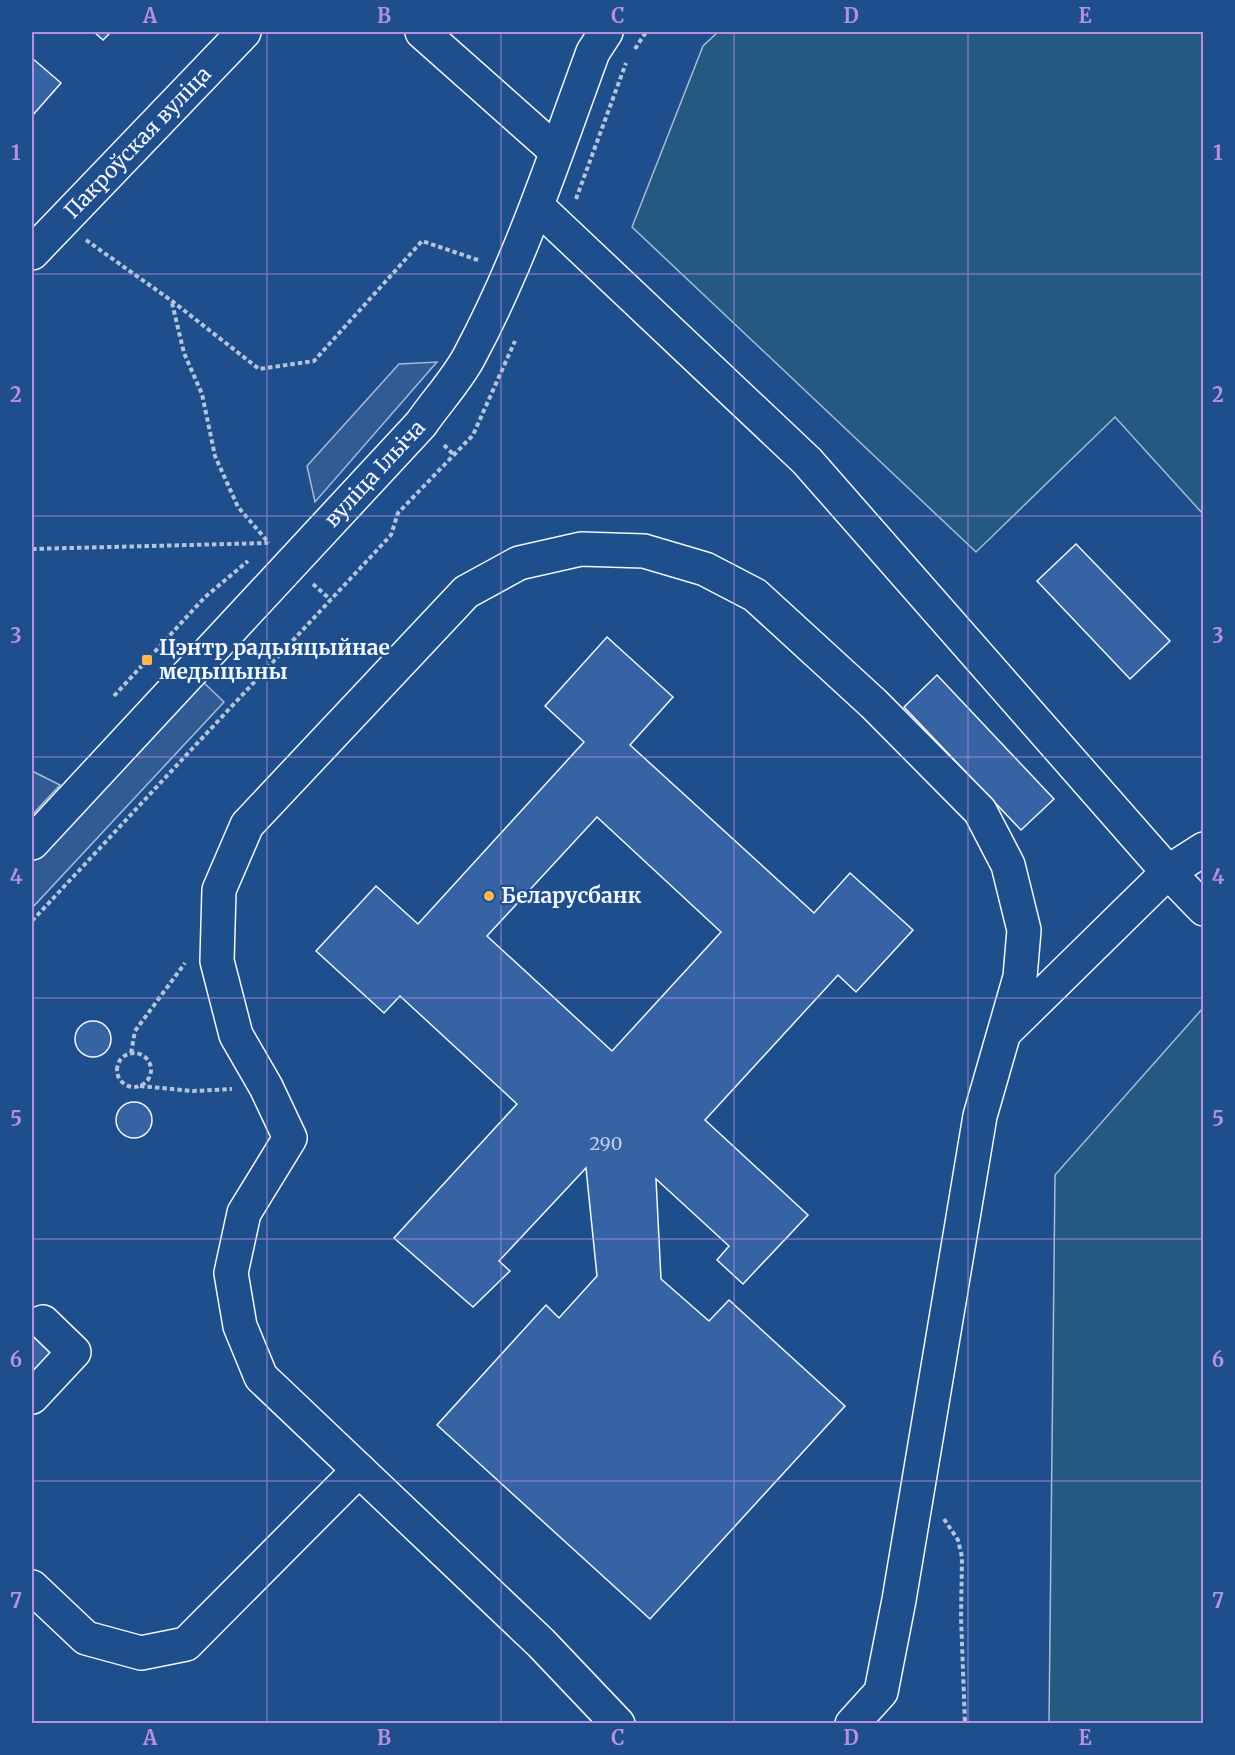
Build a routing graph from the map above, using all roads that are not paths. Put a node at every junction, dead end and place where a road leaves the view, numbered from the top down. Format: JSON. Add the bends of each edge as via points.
{"nodes":[{"id":1,"x":244,"y":32,"type":"edge"},
{"id":2,"x":422,"y":32,"type":"edge"},
{"id":3,"x":606,"y":32,"type":"edge"},
{"id":4,"x":556,"y":151,"type":"junction"},
{"id":5,"x":537,"y":206,"type":"junction"},
{"id":6,"x":32,"y":253,"type":"edge"},
{"id":7,"x":32,"y":843,"type":"edge"},
{"id":8,"x":1203,"y":849,"type":"edge"},
{"id":9,"x":1168,"y":872,"type":"junction"},
{"id":10,"x":1203,"y":909,"type":"edge"},
{"id":11,"x":1005,"y":1032,"type":"junction"},
{"id":12,"x":43,"y":1322,"type":"dead end"},
{"id":13,"x":32,"y":1397,"type":"edge"},
{"id":14,"x":359,"y":1470,"type":"junction"},
{"id":15,"x":32,"y":1587,"type":"edge"},
{"id":16,"x":618,"y":1724,"type":"edge"},
{"id":17,"x":852,"y":1724,"type":"edge"}],
"edges":[{"from":1,"to":6,"type":"street","name":"Пакроўская вуліца"},
{"from":2,"to":4,"type":"street"},
{"from":3,"to":4,"type":"street","name":"вуліца Ільіча","via":[[593,52]]},
{"from":4,"to":5,"type":"street","name":"вуліца Ільіча"},
{"from":5,"to":7,"type":"street","name":"вуліца Ільіча","via":[[468,359],[420,424]]},
{"from":5,"to":9,"type":"street","via":[[807,461]]},
{"from":8,"to":9,"type":"street"},
{"from":9,"to":10,"type":"street"},
{"from":9,"to":11,"type":"street"},
{"from":11,"to":14,"type":"street","via":[[1020,977],[1024,930],[1008,865],[980,811],[874,704],[755,595],[705,569],[644,551],[581,549],[519,563],[466,592],[247,825],[219,890],[217,961],[236,1035],[290,1138],[244,1213],[231,1273],[240,1326],[261,1377]]},
{"from":11,"to":17,"type":"street","via":[[980,1116],[881,1692]]},
{"from":12,"to":13,"type":"street","via":[[74,1352]]},
{"from":14,"to":15,"type":"street","via":[[186,1644],[141,1653],[86,1638]]},
{"from":14,"to":16,"type":"street","via":[[541,1643]]}]}
